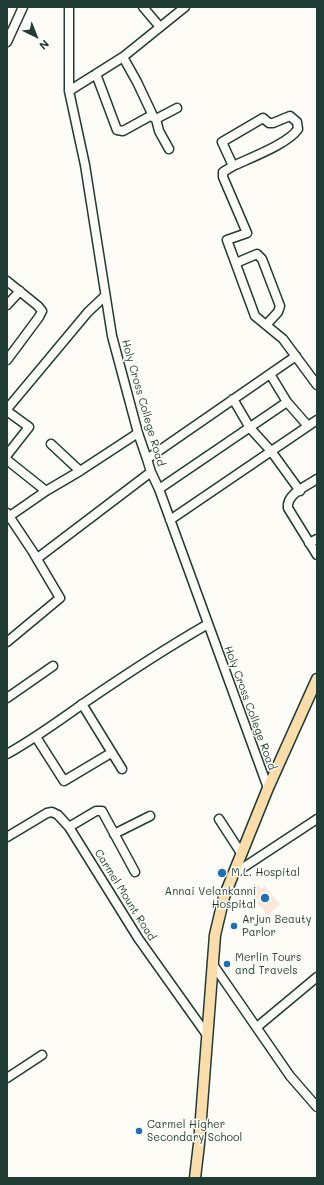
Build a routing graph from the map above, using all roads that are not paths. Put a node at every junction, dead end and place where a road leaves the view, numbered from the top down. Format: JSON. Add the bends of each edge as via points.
{"nodes":[{"id":1,"x":23,"y":7,"type":"edge"},
{"id":2,"x":69,"y":7,"type":"edge"},
{"id":3,"x":143,"y":7,"type":"edge"},
{"id":4,"x":185,"y":7,"type":"edge"},
{"id":5,"x":160,"y":27,"type":"junction"},
{"id":6,"x":7,"y":42,"type":"edge"},
{"id":7,"x":123,"y":57,"type":"junction"},
{"id":8,"x":96,"y":74,"type":"junction"},
{"id":9,"x":69,"y":91,"type":"junction"},
{"id":10,"x":177,"y":108,"type":"dead end"},
{"id":11,"x":154,"y":117,"type":"junction"},
{"id":12,"x":169,"y":149,"type":"dead end"},
{"id":13,"x":233,"y":166,"type":"junction"},
{"id":14,"x":236,"y":263,"type":"junction"},
{"id":15,"x":7,"y":281,"type":"edge"},
{"id":16,"x":20,"y":291,"type":"junction"},
{"id":17,"x":105,"y":296,"type":"junction"},
{"id":18,"x":7,"y":305,"type":"edge"},
{"id":19,"x":266,"y":325,"type":"junction"},
{"id":20,"x":296,"y":356,"type":"junction"},
{"id":21,"x":7,"y":360,"type":"edge"},
{"id":22,"x":270,"y":374,"type":"junction"},
{"id":23,"x":317,"y":385,"type":"edge"},
{"id":24,"x":233,"y":400,"type":"junction"},
{"id":25,"x":287,"y":402,"type":"junction"},
{"id":26,"x":7,"y":410,"type":"edge"},
{"id":27,"x":317,"y":420,"type":"edge"},
{"id":28,"x":308,"y":426,"type":"junction"},
{"id":29,"x":250,"y":428,"type":"junction"},
{"id":30,"x":138,"y":433,"type":"junction"},
{"id":31,"x":51,"y":444,"type":"dead end"},
{"id":32,"x":272,"y":451,"type":"junction"},
{"id":33,"x":7,"y":455,"type":"edge"},
{"id":34,"x":147,"y":459,"type":"junction"},
{"id":35,"x":7,"y":460,"type":"edge"},
{"id":36,"x":80,"y":471,"type":"junction"},
{"id":37,"x":151,"y":472,"type":"junction"},
{"id":38,"x":317,"y":479,"type":"edge"},
{"id":39,"x":159,"y":488,"type":"junction"},
{"id":40,"x":46,"y":491,"type":"junction"},
{"id":41,"x":300,"y":491,"type":"junction"},
{"id":42,"x":8,"y":516,"type":"edge"},
{"id":43,"x":170,"y":520,"type":"junction"},
{"id":44,"x":317,"y":539,"type":"edge"},
{"id":45,"x":309,"y":543,"type":"junction"},
{"id":46,"x":34,"y":553,"type":"junction"},
{"id":47,"x":317,"y":555,"type":"edge"},
{"id":48,"x":208,"y":624,"type":"junction"},
{"id":49,"x":7,"y":642,"type":"edge"},
{"id":50,"x":53,"y":666,"type":"dead end"},
{"id":51,"x":317,"y":679,"type":"edge"},
{"id":52,"x":7,"y":698,"type":"edge"},
{"id":53,"x":82,"y":704,"type":"junction"},
{"id":54,"x":36,"y":737,"type":"junction"},
{"id":55,"x":111,"y":753,"type":"junction"},
{"id":56,"x":7,"y":754,"type":"edge"},
{"id":57,"x":122,"y":769,"type":"dead end"},
{"id":58,"x":268,"y":788,"type":"junction"},
{"id":59,"x":150,"y":816,"type":"dead end"},
{"id":60,"x":220,"y":819,"type":"dead end"},
{"id":61,"x":317,"y":820,"type":"edge"},
{"id":62,"x":69,"y":827,"type":"junction"},
{"id":63,"x":114,"y":834,"type":"junction"},
{"id":64,"x":7,"y":837,"type":"edge"},
{"id":65,"x":240,"y":853,"type":"junction"},
{"id":66,"x":136,"y":872,"type":"dead end"},
{"id":67,"x":232,"y":875,"type":"junction"},
{"id":68,"x":212,"y":963,"type":"junction"},
{"id":69,"x":317,"y":977,"type":"edge"},
{"id":70,"x":257,"y":1027,"type":"junction"},
{"id":71,"x":207,"y":1035,"type":"junction"},
{"id":72,"x":42,"y":1054,"type":"dead end"},
{"id":73,"x":7,"y":1078,"type":"edge"},
{"id":74,"x":317,"y":1107,"type":"edge"},
{"id":75,"x":195,"y":1178,"type":"edge"}],
"edges":[{"from":1,"to":6,"type":"street"},
{"from":2,"to":9,"type":"street","name":"Holy Cross College Road"},
{"from":3,"to":5,"type":"street"},
{"from":4,"to":5,"type":"street"},
{"from":5,"to":7,"type":"street"},
{"from":7,"to":8,"type":"street"},
{"from":7,"to":11,"type":"street"},
{"from":8,"to":9,"type":"street"},
{"from":8,"to":11,"type":"street","via":[[117,130],[123,131]]},
{"from":9,"to":17,"type":"street","name":"Holy Cross College Road","via":[[85,165]]},
{"from":10,"to":11,"type":"street"},
{"from":11,"to":12,"type":"street"},
{"from":13,"to":13,"type":"street","via":[[222,142],[263,118],[273,123],[290,116],[297,122],[298,129],[290,137]]},
{"from":13,"to":14,"type":"street","via":[[223,172],[223,177],[247,233],[227,240]]},
{"from":14,"to":19,"type":"street","via":[[255,316]]},
{"from":14,"to":19,"type":"street","via":[[257,254],[262,259],[280,306]]},
{"from":15,"to":16,"type":"street"},
{"from":16,"to":18,"type":"street"},
{"from":16,"to":21,"type":"street","via":[[42,311]]},
{"from":17,"to":26,"type":"street","via":[[88,312]]},
{"from":17,"to":30,"type":"street","name":"Holy Cross College Road","via":[[112,336]]},
{"from":19,"to":20,"type":"street","via":[[284,339]]},
{"from":20,"to":22,"type":"street"},
{"from":20,"to":23,"type":"street"},
{"from":22,"to":24,"type":"street"},
{"from":22,"to":25,"type":"street"},
{"from":24,"to":29,"type":"street"},
{"from":24,"to":34,"type":"street"},
{"from":25,"to":28,"type":"street"},
{"from":25,"to":29,"type":"street"},
{"from":26,"to":33,"type":"street","via":[[29,427]]},
{"from":27,"to":28,"type":"street"},
{"from":28,"to":32,"type":"street"},
{"from":29,"to":32,"type":"street"},
{"from":29,"to":39,"type":"street"},
{"from":30,"to":34,"type":"street","name":"Holy Cross College Road"},
{"from":30,"to":36,"type":"street"},
{"from":31,"to":36,"type":"street"},
{"from":32,"to":41,"type":"street"},
{"from":32,"to":43,"type":"street"},
{"from":34,"to":37,"type":"street","name":"Holy Cross College Road"},
{"from":35,"to":40,"type":"street"},
{"from":36,"to":40,"type":"street"},
{"from":37,"to":39,"type":"street","name":"Holy Cross College Road"},
{"from":37,"to":46,"type":"street","via":[[42,555],[38,557]]},
{"from":38,"to":41,"type":"street"},
{"from":39,"to":43,"type":"street","name":"Holy Cross College Road"},
{"from":40,"to":42,"type":"street"},
{"from":41,"to":45,"type":"street","via":[[291,496],[287,503]]},
{"from":42,"to":46,"type":"street"},
{"from":43,"to":48,"type":"street","name":"Holy Cross College Road"},
{"from":44,"to":45,"type":"street"},
{"from":45,"to":47,"type":"street"},
{"from":46,"to":49,"type":"street","via":[[60,598]]},
{"from":48,"to":53,"type":"street","via":[[169,646]]},
{"from":48,"to":58,"type":"street","name":"Holy Cross College Road"},
{"from":50,"to":52,"type":"street"},
{"from":51,"to":58,"type":"main road"},
{"from":53,"to":54,"type":"street"},
{"from":53,"to":55,"type":"street"},
{"from":54,"to":55,"type":"street","via":[[64,780]]},
{"from":54,"to":56,"type":"street"},
{"from":55,"to":57,"type":"street"},
{"from":58,"to":65,"type":"main road"},
{"from":59,"to":63,"type":"street"},
{"from":60,"to":65,"type":"street"},
{"from":61,"to":67,"type":"street"},
{"from":62,"to":63,"type":"street","via":[[98,810],[103,813]]},
{"from":62,"to":64,"type":"street","name":"Carmel Mount Road","via":[[56,813],[50,812]]},
{"from":62,"to":71,"type":"street","name":"Carmel Mount Road","via":[[138,938]]},
{"from":63,"to":66,"type":"street"},
{"from":65,"to":67,"type":"main road"},
{"from":67,"to":68,"type":"main road","via":[[215,935]]},
{"from":68,"to":70,"type":"street"},
{"from":68,"to":71,"type":"main road"},
{"from":69,"to":70,"type":"street"},
{"from":70,"to":74,"type":"street","via":[[290,1076]]},
{"from":71,"to":75,"type":"main road"},
{"from":72,"to":73,"type":"street"}]}
